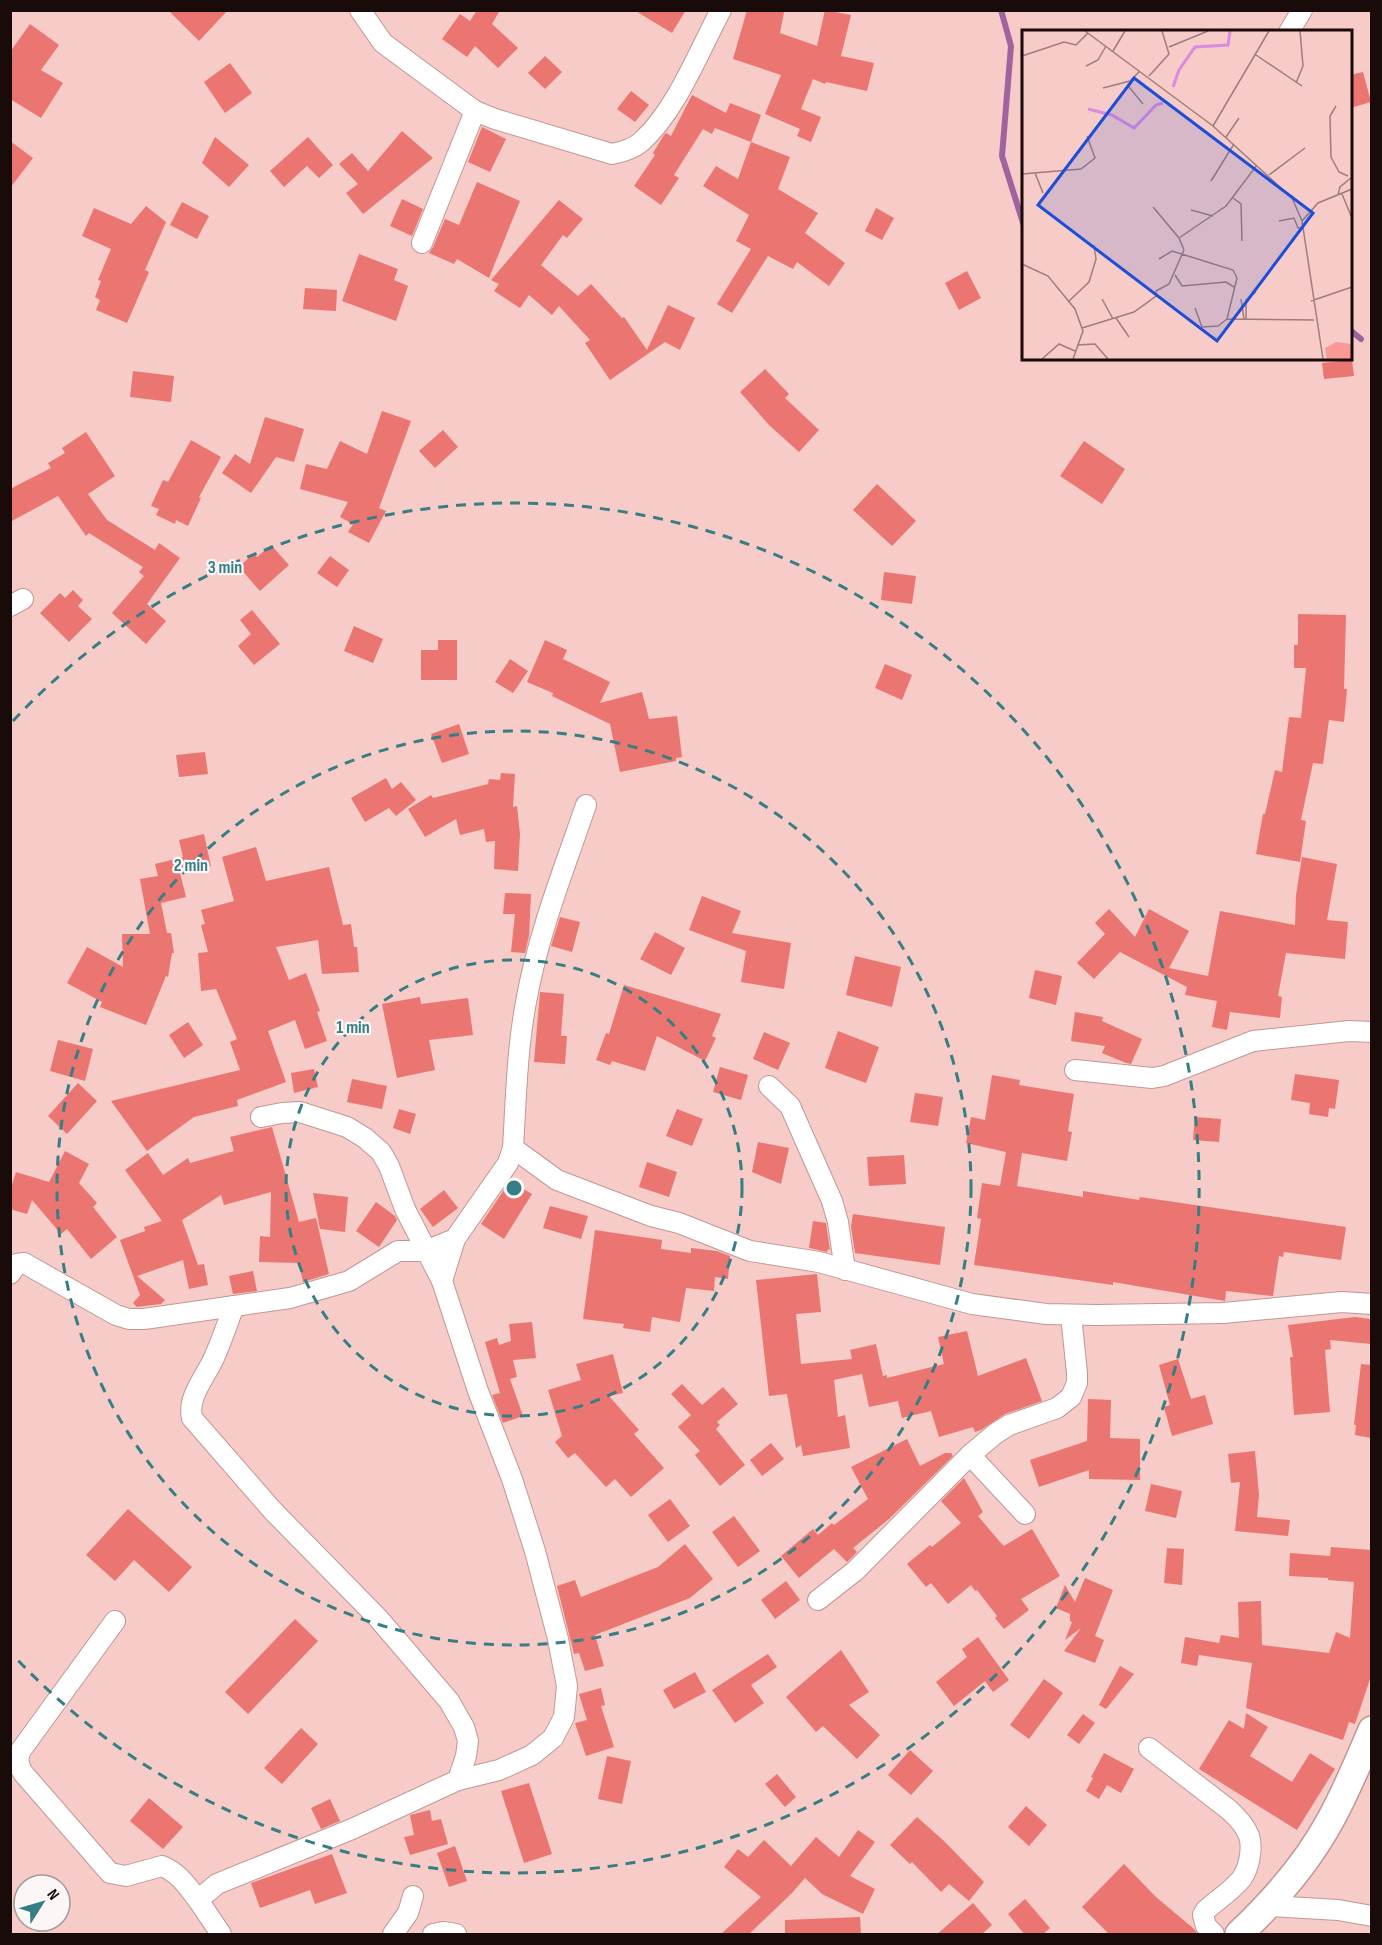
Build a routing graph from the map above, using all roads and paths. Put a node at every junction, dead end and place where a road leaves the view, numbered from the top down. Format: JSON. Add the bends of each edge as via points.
{"nodes":[{"id":1,"x":360,"y":10,"type":"edge"},
{"id":2,"x":721,"y":10,"type":"edge"},
{"id":3,"x":1302,"y":10,"type":"edge"},
{"id":4,"x":1289,"y":30,"type":"edge"},
{"id":5,"x":475,"y":111,"type":"junction"},
{"id":6,"x":422,"y":243,"type":"dead end"},
{"id":7,"x":586,"y":805,"type":"dead end"},
{"id":8,"x":1371,"y":1032,"type":"edge"},
{"id":9,"x":1075,"y":1070,"type":"dead end"},
{"id":10,"x":769,"y":1086,"type":"dead end"},
{"id":11,"x":261,"y":1117,"type":"dead end"},
{"id":12,"x":513,"y":1148,"type":"junction"},
{"id":13,"x":455,"y":1239,"type":"junction"},
{"id":14,"x":425,"y":1251,"type":"junction"},
{"id":15,"x":844,"y":1270,"type":"junction"},
{"id":16,"x":10,"y":1274,"type":"edge"},
{"id":17,"x":442,"y":1281,"type":"junction"},
{"id":18,"x":1371,"y":1304,"type":"edge"},
{"id":19,"x":234,"y":1306,"type":"junction"},
{"id":20,"x":1071,"y":1315,"type":"junction"},
{"id":21,"x":970,"y":1455,"type":"junction"},
{"id":22,"x":1025,"y":1514,"type":"dead end"},
{"id":23,"x":818,"y":1600,"type":"dead end"},
{"id":24,"x":115,"y":1622,"type":"dead end"},
{"id":25,"x":1371,"y":1730,"type":"edge"},
{"id":26,"x":1149,"y":1748,"type":"dead end"},
{"id":27,"x":458,"y":1780,"type":"junction"},
{"id":28,"x":413,"y":1896,"type":"dead end"},
{"id":29,"x":198,"y":1900,"type":"junction"},
{"id":30,"x":1269,"y":1906,"type":"junction"},
{"id":31,"x":1371,"y":1916,"type":"edge"},
{"id":32,"x":221,"y":1935,"type":"edge"},
{"id":33,"x":393,"y":1935,"type":"edge"},
{"id":34,"x":433,"y":1935,"type":"edge"},
{"id":35,"x":456,"y":1935,"type":"edge"},
{"id":36,"x":1214,"y":1935,"type":"edge"},
{"id":37,"x":1239,"y":1935,"type":"edge"}],
"edges":[{"from":1,"to":5,"type":"street","via":[[383,43]]},
{"from":2,"to":5,"type":"street","via":[[672,104],[641,143],[624,152],[612,154]]},
{"from":3,"to":4,"type":"street"},
{"from":5,"to":6,"type":"street"},
{"from":7,"to":12,"type":"street","via":[[539,943],[526,1002]]},
{"from":8,"to":9,"type":"street","via":[[1253,1041],[1152,1078]]},
{"from":10,"to":15,"type":"street","via":[[790,1106],[832,1201]]},
{"from":11,"to":14,"type":"street","via":[[300,1112],[347,1127],[365,1138],[390,1166]]},
{"from":12,"to":13,"type":"street","via":[[507,1163]]},
{"from":12,"to":15,"type":"street","via":[[557,1180],[651,1216],[750,1251]]},
{"from":13,"to":14,"type":"street"},
{"from":13,"to":17,"type":"street"},
{"from":14,"to":17,"type":"street"},
{"from":14,"to":19,"type":"street","via":[[398,1251],[349,1281],[290,1298]]},
{"from":15,"to":20,"type":"street","via":[[972,1304]]},
{"from":16,"to":19,"type":"street","via":[[17,1264],[24,1263],[129,1319]]},
{"from":17,"to":27,"type":"street","via":[[525,1516],[567,1686],[564,1717],[553,1737],[532,1755],[499,1770]]},
{"from":18,"to":20,"type":"street","via":[[1342,1302],[1181,1315]]},
{"from":19,"to":27,"type":"street","via":[[197,1390],[192,1418],[273,1511],[378,1618],[449,1701],[468,1740]]},
{"from":20,"to":21,"type":"street","via":[[1077,1373],[1071,1397],[1057,1408],[1009,1425]]},
{"from":21,"to":22,"type":"street"},
{"from":21,"to":23,"type":"street","via":[[855,1571]]},
{"from":24,"to":29,"type":"street","via":[[21,1750],[18,1765],[110,1873],[126,1876],[162,1866],[180,1877]]},
{"from":25,"to":30,"type":"main road","via":[[1331,1820]]},
{"from":26,"to":36,"type":"street","via":[[1228,1809],[1249,1836],[1250,1851],[1242,1878],[1203,1915]]},
{"from":27,"to":29,"type":"street","via":[[341,1834],[217,1884]]},
{"from":28,"to":33,"type":"street","via":[[408,1914]]},
{"from":29,"to":32,"type":"street"},
{"from":30,"to":31,"type":"street"},
{"from":30,"to":37,"type":"main road"},
{"from":34,"to":35,"type":"street"}]}
